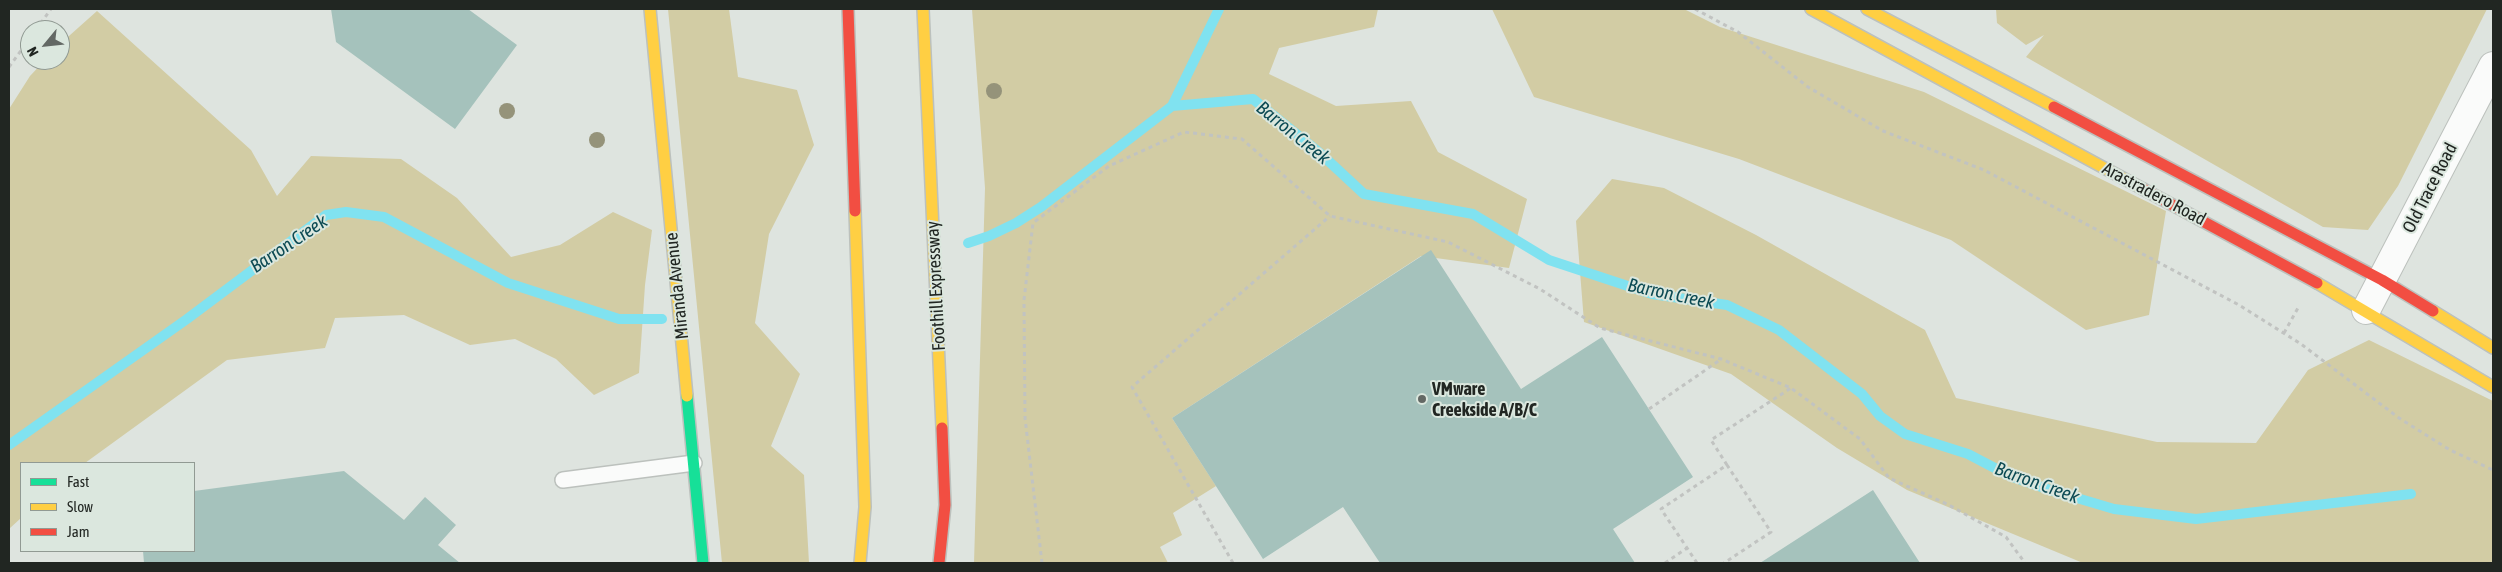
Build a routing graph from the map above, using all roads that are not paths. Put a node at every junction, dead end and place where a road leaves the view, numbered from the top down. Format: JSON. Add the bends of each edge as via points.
{"nodes":[{"id":1,"x":650,"y":9,"type":"edge"},
{"id":2,"x":848,"y":9,"type":"edge"},
{"id":3,"x":923,"y":9,"type":"edge"},
{"id":4,"x":1811,"y":9,"type":"edge"},
{"id":5,"x":1867,"y":9,"type":"edge"},
{"id":6,"x":2493,"y":66,"type":"edge"},
{"id":7,"x":2382,"y":280,"type":"junction"},
{"id":8,"x":2366,"y":310,"type":"junction"},
{"id":9,"x":2493,"y":348,"type":"edge"},
{"id":10,"x":2493,"y":387,"type":"edge"},
{"id":11,"x":694,"y":464,"type":"junction"},
{"id":12,"x":563,"y":480,"type":"dead end"},
{"id":13,"x":703,"y":563,"type":"edge"},
{"id":14,"x":860,"y":563,"type":"edge"},
{"id":15,"x":939,"y":563,"type":"edge"}],
"edges":[{"from":1,"to":11,"type":"main road","name":"Miranda Avenue"},
{"from":2,"to":14,"type":"main road","via":[[865,506]]},
{"from":3,"to":15,"type":"main road","name":"Foothill Expressway","via":[[945,505]]},
{"from":4,"to":8,"type":"main road","name":"Arastradero Road"},
{"from":5,"to":7,"type":"main road","name":"Arastradero Road"},
{"from":6,"to":7,"type":"street","name":"Old Trace Road"},
{"from":7,"to":8,"type":"street","name":"Old Trace Road"},
{"from":7,"to":9,"type":"main road","name":"Arastradero Road"},
{"from":8,"to":10,"type":"main road","name":"Arastradero Road"},
{"from":11,"to":12,"type":"lane"},
{"from":11,"to":13,"type":"main road","name":"Miranda Avenue"}]}
